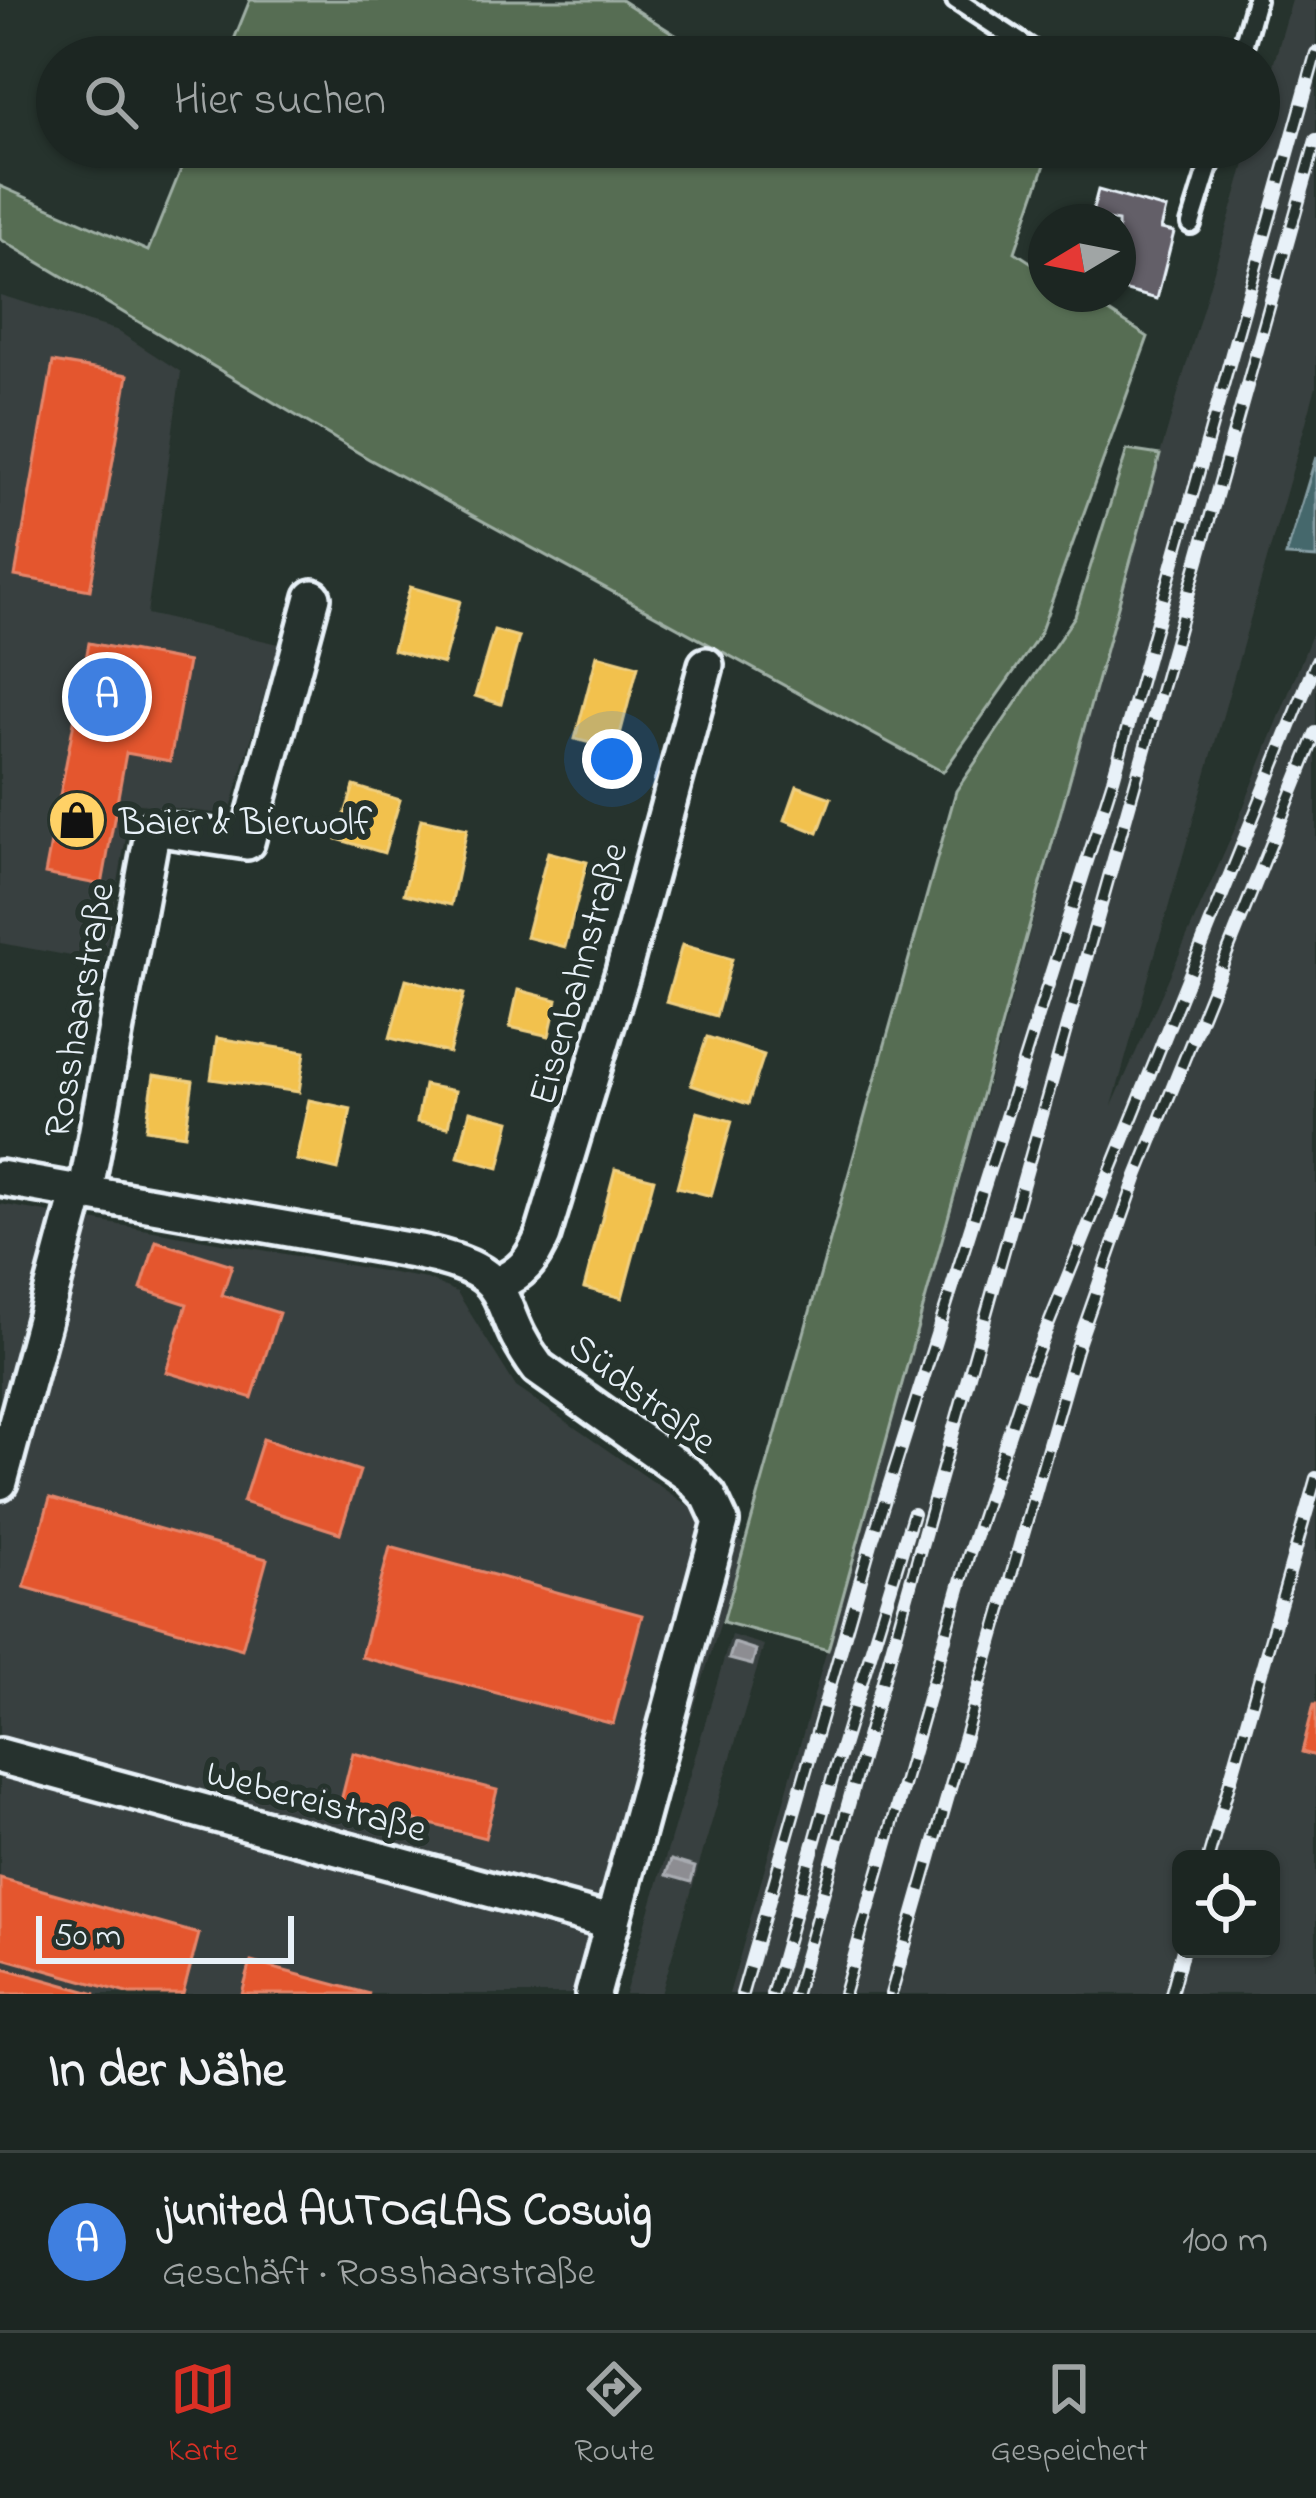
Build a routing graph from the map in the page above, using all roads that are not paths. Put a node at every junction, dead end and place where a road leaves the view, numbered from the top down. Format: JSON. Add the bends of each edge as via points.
{"nodes":[{"id":1,"x":956,"y":0,"type":"edge"},
{"id":2,"x":1256,"y":0,"type":"edge"},
{"id":3,"x":1010,"y":36,"type":"edge"},
{"id":4,"x":1246,"y":36,"type":"edge"},
{"id":5,"x":1209,"y":168,"type":"edge"},
{"id":6,"x":1192,"y":224,"type":"dead end"},
{"id":7,"x":313,"y":597,"type":"dead end"},
{"id":8,"x":706,"y":664,"type":"dead end"},
{"id":9,"x":0,"y":1178,"type":"edge"},
{"id":10,"x":82,"y":1195,"type":"junction"},
{"id":11,"x":497,"y":1284,"type":"junction"},
{"id":12,"x":0,"y":1482,"type":"edge"},
{"id":13,"x":0,"y":1756,"type":"edge"},
{"id":14,"x":613,"y":1923,"type":"junction"},
{"id":15,"x":593,"y":1994,"type":"edge"}],
"edges":[{"from":1,"to":3,"type":"lane"},
{"from":2,"to":4,"type":"lane"},
{"from":5,"to":6,"type":"lane"},
{"from":7,"to":10,"type":"street","name":"Rosshaarstraße","via":[[247,842],[153,828]]},
{"from":8,"to":11,"type":"street","name":"Eisenbahnstraße","via":[[543,1235],[520,1274]]},
{"from":9,"to":10,"type":"street"},
{"from":10,"to":11,"type":"street","via":[[419,1252],[478,1268]]},
{"from":10,"to":12,"type":"street","name":"Rosshaarstraße"},
{"from":11,"to":14,"type":"street","name":"Südstraße","via":[[538,1369],[689,1475],[721,1522]]},
{"from":13,"to":14,"type":"street","name":"Webereistraße"},
{"from":14,"to":15,"type":"street","name":"Südstraße"}]}
